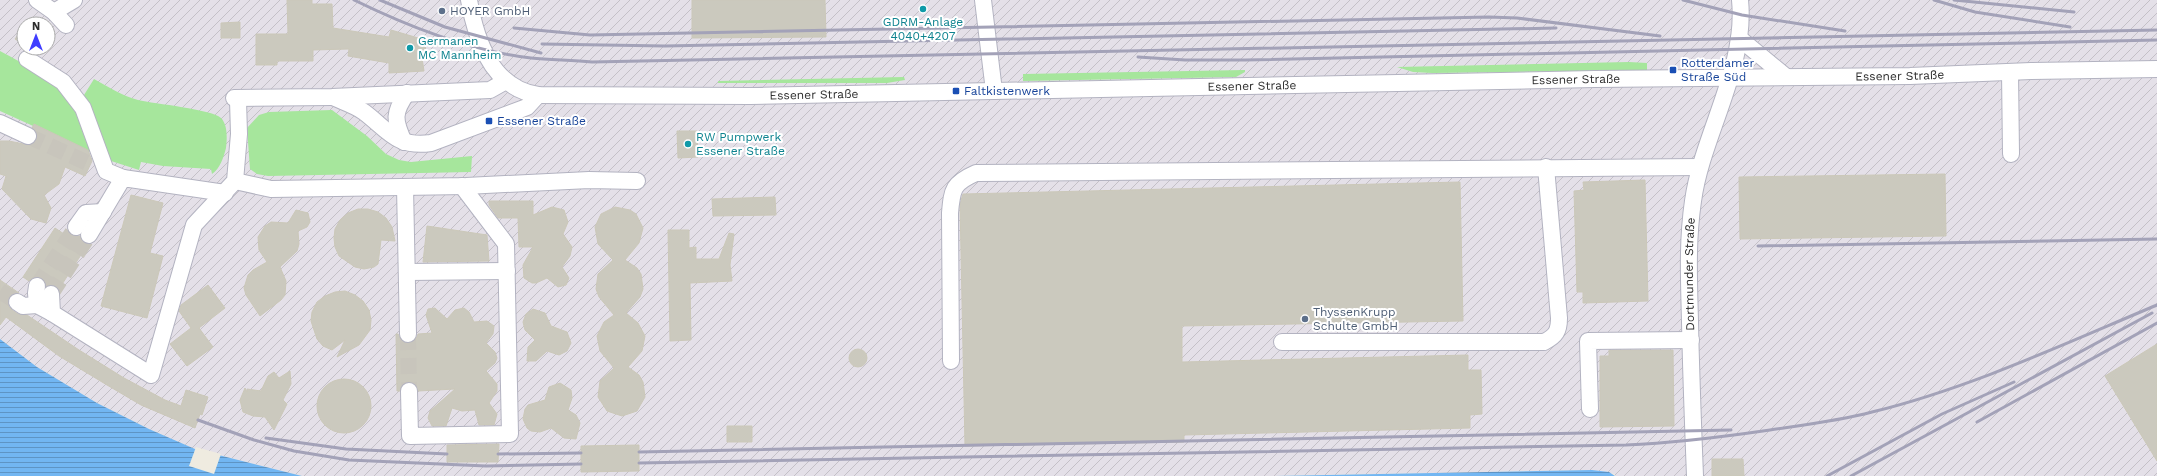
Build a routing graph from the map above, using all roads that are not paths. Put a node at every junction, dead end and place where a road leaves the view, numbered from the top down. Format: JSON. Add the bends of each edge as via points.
{"nodes":[{"id":1,"x":37,"y":0,"type":"edge"},
{"id":2,"x":74,"y":0,"type":"edge"},
{"id":3,"x":469,"y":0,"type":"edge"},
{"id":4,"x":983,"y":0,"type":"edge"},
{"id":5,"x":1740,"y":0,"type":"edge"},
{"id":6,"x":54,"y":12,"type":"junction"},
{"id":7,"x":66,"y":25,"type":"dead end"},
{"id":8,"x":1739,"y":38,"type":"junction"},
{"id":9,"x":27,"y":59,"type":"dead end"},
{"id":10,"x":2157,"y":69,"type":"edge"},
{"id":11,"x":2010,"y":72,"type":"junction"},
{"id":12,"x":1785,"y":76,"type":"junction"},
{"id":13,"x":1729,"y":78,"type":"junction"},
{"id":14,"x":506,"y":81,"type":"junction"},
{"id":15,"x":994,"y":91,"type":"junction"},
{"id":16,"x":407,"y":93,"type":"junction"},
{"id":17,"x":537,"y":95,"type":"junction"},
{"id":18,"x":332,"y":97,"type":"junction"},
{"id":19,"x":0,"y":123,"type":"edge"},
{"id":20,"x":28,"y":136,"type":"tunnel mouth"},
{"id":21,"x":404,"y":142,"type":"junction"},
{"id":22,"x":2011,"y":154,"type":"dead end"},
{"id":23,"x":90,"y":164,"type":"tunnel mouth"},
{"id":24,"x":1546,"y":167,"type":"junction"},
{"id":25,"x":1699,"y":167,"type":"junction"},
{"id":26,"x":106,"y":171,"type":"junction"},
{"id":27,"x":123,"y":178,"type":"junction"},
{"id":28,"x":637,"y":181,"type":"dead end"},
{"id":29,"x":462,"y":186,"type":"junction"},
{"id":30,"x":230,"y":187,"type":"junction"},
{"id":31,"x":405,"y":188,"type":"junction"},
{"id":32,"x":82,"y":231,"type":"tunnel mouth"},
{"id":33,"x":507,"y":271,"type":"junction"},
{"id":34,"x":407,"y":272,"type":"junction"},
{"id":35,"x":37,"y":286,"type":"tunnel mouth"},
{"id":36,"x":51,"y":294,"type":"tunnel mouth"},
{"id":37,"x":17,"y":302,"type":"tunnel mouth"},
{"id":38,"x":37,"y":305,"type":"junction"},
{"id":39,"x":52,"y":313,"type":"junction"},
{"id":40,"x":408,"y":334,"type":"tunnel mouth"},
{"id":41,"x":1690,"y":340,"type":"junction"},
{"id":42,"x":1282,"y":342,"type":"dead end"},
{"id":43,"x":951,"y":361,"type":"dead end"},
{"id":44,"x":409,"y":391,"type":"tunnel mouth"},
{"id":45,"x":1590,"y":410,"type":"dead end"},
{"id":46,"x":1695,"y":476,"type":"edge"}],
"edges":[{"from":1,"to":6,"type":"street"},
{"from":2,"to":6,"type":"street"},
{"from":3,"to":14,"type":"street","name":"Essener Straße","via":[[486,55],[495,71]]},
{"from":4,"to":15,"type":"street"},
{"from":5,"to":8,"type":"street","name":"Dortmunder Straße","via":[[1742,15]]},
{"from":6,"to":7,"type":"street"},
{"from":8,"to":12,"type":"street"},
{"from":8,"to":13,"type":"street","name":"Dortmunder Straße"},
{"from":9,"to":26,"type":"street","via":[[64,82],[83,108]]},
{"from":10,"to":11,"type":"street","name":"Essener Straße"},
{"from":11,"to":12,"type":"street","name":"Essener Straße","via":[[1910,76]]},
{"from":11,"to":22,"type":"street"},
{"from":12,"to":13,"type":"street","name":"Essener Straße"},
{"from":13,"to":15,"type":"street","name":"Essener Straße"},
{"from":13,"to":25,"type":"street","name":"Dortmunder Straße"},
{"from":14,"to":16,"type":"street","via":[[490,90]]},
{"from":14,"to":17,"type":"street","name":"Essener Straße","via":[[513,87]]},
{"from":15,"to":17,"type":"street","name":"Essener Straße","via":[[750,96]]},
{"from":16,"to":18,"type":"street"},
{"from":16,"to":21,"type":"street","via":[[397,107],[396,118]]},
{"from":17,"to":21,"type":"street","via":[[527,107],[431,142],[417,145]]},
{"from":18,"to":21,"type":"street","via":[[363,111],[390,135]]},
{"from":18,"to":30,"type":"street","via":[[236,99],[238,134]]},
{"from":19,"to":20,"type":"street"},
{"from":23,"to":26,"type":"street"},
{"from":24,"to":25,"type":"street"},
{"from":24,"to":42,"type":"street","via":[[1560,318],[1559,329],[1554,338],[1544,342]]},
{"from":24,"to":43,"type":"street","via":[[976,173],[956,184],[951,195]]},
{"from":25,"to":41,"type":"street","name":"Dortmunder Straße","via":[[1688,240]]},
{"from":26,"to":27,"type":"street"},
{"from":27,"to":30,"type":"street"},
{"from":27,"to":32,"type":"street","via":[[103,212]]},
{"from":28,"to":29,"type":"street","via":[[589,180]]},
{"from":29,"to":31,"type":"street"},
{"from":29,"to":33,"type":"street","via":[[506,244]]},
{"from":30,"to":31,"type":"street"},
{"from":30,"to":39,"type":"street","via":[[194,225],[151,375]]},
{"from":31,"to":34,"type":"street"},
{"from":33,"to":34,"type":"street"},
{"from":33,"to":44,"type":"street","via":[[510,434],[410,436]]},
{"from":34,"to":40,"type":"street"},
{"from":35,"to":38,"type":"street"},
{"from":36,"to":39,"type":"street"},
{"from":37,"to":38,"type":"street","via":[[23,306]]},
{"from":38,"to":39,"type":"street"},
{"from":41,"to":45,"type":"street","via":[[1588,341]]},
{"from":41,"to":46,"type":"street","name":"Dortmunder Straße"}]}
